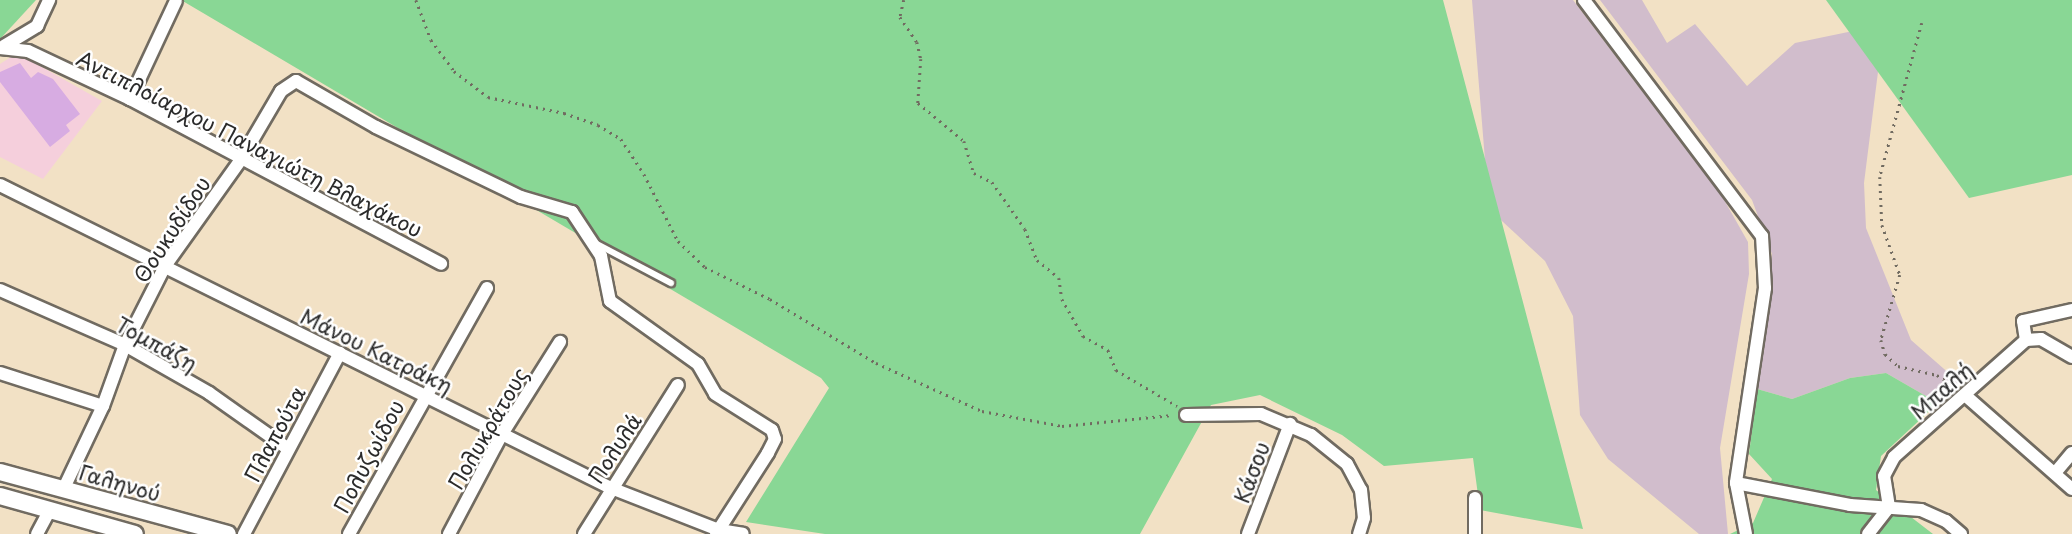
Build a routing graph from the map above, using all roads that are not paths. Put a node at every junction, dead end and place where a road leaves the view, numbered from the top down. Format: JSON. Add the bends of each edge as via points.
{"nodes":[{"id":1,"x":50,"y":0,"type":"edge"},
{"id":2,"x":1584,"y":0,"type":"edge"},
{"id":3,"x":176,"y":1,"type":"edge"},
{"id":4,"x":0,"y":48,"type":"edge"},
{"id":5,"x":131,"y":99,"type":"junction"},
{"id":6,"x":240,"y":161,"type":"junction"},
{"id":7,"x":0,"y":184,"type":"edge"},
{"id":8,"x":595,"y":243,"type":"junction"},
{"id":9,"x":441,"y":264,"type":"dead end"},
{"id":10,"x":165,"y":266,"type":"junction"},
{"id":11,"x":671,"y":283,"type":"dead end"},
{"id":12,"x":486,"y":288,"type":"dead end"},
{"id":13,"x":0,"y":290,"type":"edge"},
{"id":14,"x":2072,"y":310,"type":"edge"},
{"id":15,"x":2026,"y":340,"type":"junction"},
{"id":16,"x":560,"y":342,"type":"dead end"},
{"id":17,"x":125,"y":345,"type":"junction"},
{"id":18,"x":340,"y":353,"type":"junction"},
{"id":19,"x":2072,"y":357,"type":"edge"},
{"id":20,"x":0,"y":373,"type":"edge"},
{"id":21,"x":678,"y":385,"type":"dead end"},
{"id":22,"x":424,"y":394,"type":"junction"},
{"id":23,"x":1966,"y":396,"type":"junction"},
{"id":24,"x":103,"y":406,"type":"junction"},
{"id":25,"x":1184,"y":415,"type":"road end"},
{"id":26,"x":1290,"y":425,"type":"junction"},
{"id":27,"x":502,"y":435,"type":"junction"},
{"id":28,"x":286,"y":448,"type":"junction"},
{"id":29,"x":2072,"y":453,"type":"edge"},
{"id":30,"x":0,"y":472,"type":"edge"},
{"id":31,"x":2055,"y":474,"type":"junction"},
{"id":32,"x":1736,"y":484,"type":"junction"},
{"id":33,"x":64,"y":488,"type":"junction"},
{"id":34,"x":611,"y":488,"type":"junction"},
{"id":35,"x":2072,"y":489,"type":"edge"},
{"id":36,"x":0,"y":496,"type":"edge"},
{"id":37,"x":1475,"y":498,"type":"dead end"},
{"id":38,"x":1889,"y":507,"type":"junction"},
{"id":39,"x":50,"y":510,"type":"junction"},
{"id":40,"x":718,"y":532,"type":"edge"},
{"id":41,"x":37,"y":534,"type":"edge"},
{"id":42,"x":135,"y":534,"type":"edge"},
{"id":43,"x":228,"y":534,"type":"edge"},
{"id":44,"x":244,"y":534,"type":"edge"},
{"id":45,"x":349,"y":534,"type":"edge"},
{"id":46,"x":449,"y":534,"type":"edge"},
{"id":47,"x":584,"y":534,"type":"edge"},
{"id":48,"x":743,"y":534,"type":"edge"},
{"id":49,"x":1248,"y":534,"type":"edge"},
{"id":50,"x":1359,"y":534,"type":"edge"},
{"id":51,"x":1475,"y":534,"type":"edge"},
{"id":52,"x":1746,"y":534,"type":"edge"},
{"id":53,"x":1868,"y":534,"type":"edge"},
{"id":54,"x":1961,"y":534,"type":"edge"}],
"edges":[{"from":1,"to":4,"type":"street","via":[[37,26]]},
{"from":2,"to":32,"type":"street","via":[[1762,236],[1765,288]]},
{"from":3,"to":5,"type":"street"},
{"from":4,"to":5,"type":"street","name":"Αντιπλοίαρχου Παναγιώτη Βλαχάκου","via":[[28,51]]},
{"from":5,"to":6,"type":"street","name":"Αντιπλοίαρχου Παναγιώτη Βλαχάκου"},
{"from":6,"to":8,"type":"street","name":"Θουκυδίδου","via":[[281,91],[296,81],[376,127],[521,197],[572,212]]},
{"from":6,"to":9,"type":"street","name":"Αντιπλοίαρχου Παναγιώτη Βλαχάκου"},
{"from":6,"to":10,"type":"street","name":"Θουκυδίδου"},
{"from":7,"to":10,"type":"street","name":"Μάνου Κατράκη"},
{"from":8,"to":11,"type":"lane"},
{"from":8,"to":40,"type":"street","via":[[610,301],[698,364],[715,394],[772,430],[771,446]]},
{"from":10,"to":17,"type":"street","name":"Θουκυδίδου"},
{"from":10,"to":18,"type":"street","name":"Μάνου Κατράκη"},
{"from":12,"to":22,"type":"street","name":"Πολυζωίδου"},
{"from":13,"to":17,"type":"street","name":"Τομπάζη"},
{"from":14,"to":15,"type":"street","name":"Μπαλή","via":[[2023,321]]},
{"from":15,"to":19,"type":"street","via":[[2041,339]]},
{"from":15,"to":23,"type":"street","name":"Μπαλή"},
{"from":16,"to":27,"type":"street","name":"Πολυκράτους"},
{"from":17,"to":24,"type":"street","name":"Θουκυδίδου"},
{"from":17,"to":28,"type":"street","name":"Τομπάζη","via":[[209,393]]},
{"from":18,"to":22,"type":"street","name":"Μάνου Κατράκη"},
{"from":18,"to":28,"type":"street","name":"Πλαπούτα"},
{"from":20,"to":24,"type":"street"},
{"from":21,"to":34,"type":"street","name":"Πολυλά"},
{"from":22,"to":27,"type":"street","name":"Μάνου Κατράκη"},
{"from":22,"to":45,"type":"street","name":"Πολυζωίδου"},
{"from":23,"to":31,"type":"street"},
{"from":23,"to":38,"type":"street","name":"Μπαλή","via":[[1887,466]]},
{"from":24,"to":33,"type":"street","name":"Θουκυδίδου"},
{"from":25,"to":26,"type":"street","via":[[1261,414]]},
{"from":26,"to":49,"type":"street","name":"Κάσου"},
{"from":26,"to":50,"type":"street","via":[[1347,464],[1364,502]]},
{"from":27,"to":34,"type":"street","name":"Μάνου Κατράκη"},
{"from":27,"to":46,"type":"street","name":"Πολυκράτους"},
{"from":28,"to":44,"type":"street","name":"Πλαπούτα"},
{"from":29,"to":31,"type":"street"},
{"from":30,"to":33,"type":"street","name":"Γαληνού"},
{"from":31,"to":35,"type":"street"},
{"from":32,"to":38,"type":"street","via":[[1850,505]]},
{"from":32,"to":52,"type":"street"},
{"from":33,"to":43,"type":"street","name":"Γαληνού"},
{"from":34,"to":40,"type":"street","name":"Μάνου Κατράκη"},
{"from":34,"to":47,"type":"street","name":"Πολυλά"},
{"from":36,"to":39,"type":"street"},
{"from":37,"to":51,"type":"street"},
{"from":38,"to":53,"type":"street"},
{"from":38,"to":54,"type":"street","via":[[1930,512]]},
{"from":39,"to":41,"type":"street"},
{"from":39,"to":42,"type":"street"},
{"from":40,"to":48,"type":"street","name":"Μάνου Κατράκη"}]}
